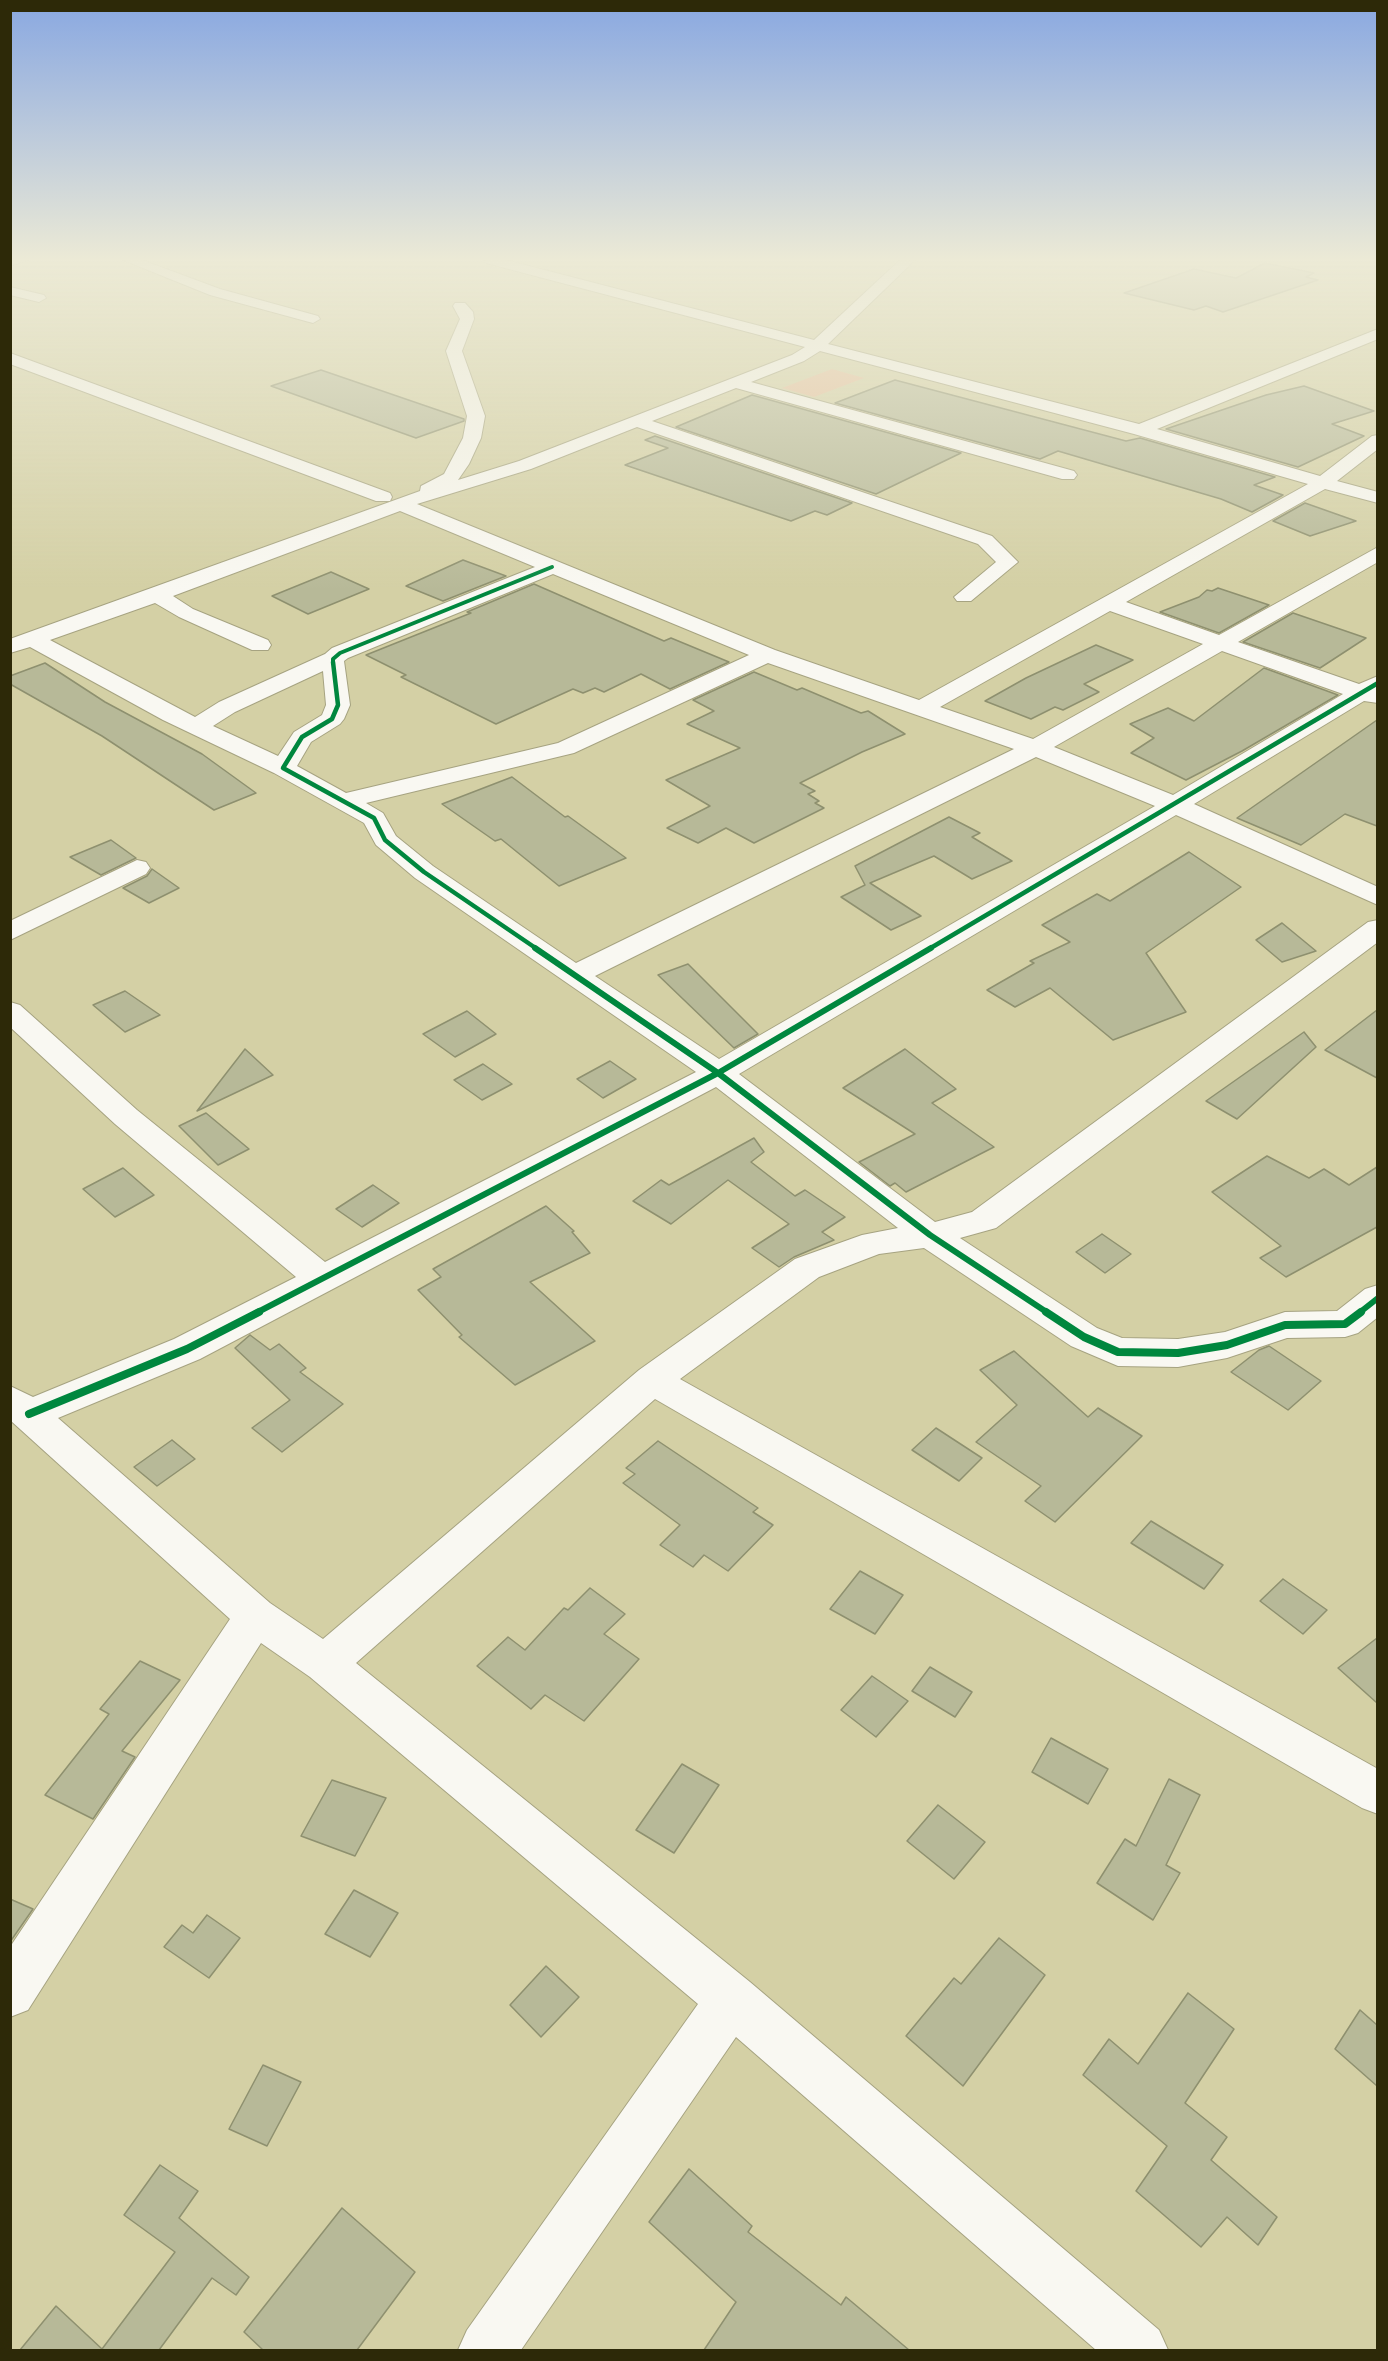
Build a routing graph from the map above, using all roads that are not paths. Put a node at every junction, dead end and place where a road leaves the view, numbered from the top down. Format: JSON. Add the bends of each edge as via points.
{"nodes":[{"id":1,"x":43,"y":370,"type":"edge"},
{"id":2,"x":460,"y":370,"type":"edge"},
{"id":3,"x":768,"y":370,"type":"edge"},
{"id":4,"x":909,"y":370,"type":"edge"},
{"id":5,"x":1286,"y":370,"type":"edge"},
{"id":6,"x":737,"y":383,"type":"junction"},
{"id":7,"x":635,"y":421,"type":"junction"},
{"id":8,"x":1140,"y":430,"type":"junction"},
{"id":9,"x":1377,"y":440,"type":"edge"},
{"id":10,"x":1068,"y":475,"type":"dead end"},
{"id":11,"x":1324,"y":482,"type":"junction"},
{"id":12,"x":1377,"y":498,"type":"edge"},
{"id":13,"x":398,"y":500,"type":"junction"},
{"id":14,"x":1377,"y":553,"type":"edge"},
{"id":15,"x":552,"y":567,"type":"junction"},
{"id":16,"x":151,"y":596,"type":"junction"},
{"id":17,"x":964,"y":597,"type":"dead end"},
{"id":18,"x":1109,"y":603,"type":"junction"},
{"id":19,"x":1217,"y":642,"type":"junction"},
{"id":20,"x":21,"y":643,"type":"edge"},
{"id":21,"x":260,"y":645,"type":"dead end"},
{"id":22,"x":767,"y":655,"type":"junction"},
{"id":23,"x":333,"y":659,"type":"junction"},
{"id":24,"x":1372,"y":691,"type":"edge"},
{"id":25,"x":923,"y":707,"type":"junction"},
{"id":26,"x":197,"y":726,"type":"junction"},
{"id":27,"x":1035,"y":748,"type":"junction"},
{"id":28,"x":283,"y":768,"type":"junction"},
{"id":29,"x":343,"y":801,"type":"junction"},
{"id":30,"x":1175,"y":806,"type":"junction"},
{"id":31,"x":137,"y":868,"type":"dead end"},
{"id":32,"x":1377,"y":897,"type":"edge"},
{"id":33,"x":1377,"y":928,"type":"edge"},
{"id":34,"x":10,"y":932,"type":"edge"},
{"id":35,"x":574,"y":975,"type":"junction"},
{"id":36,"x":10,"y":1011,"type":"edge"},
{"id":37,"x":718,"y":1073,"type":"junction"},
{"id":38,"x":930,"y":1235,"type":"junction"},
{"id":39,"x":322,"y":1279,"type":"junction"},
{"id":40,"x":1377,"y":1298,"type":"edge"},
{"id":41,"x":652,"y":1380,"type":"junction"},
{"id":42,"x":20,"y":1407,"type":"edge"},
{"id":43,"x":255,"y":1616,"type":"junction"},
{"id":44,"x":325,"y":1664,"type":"junction"},
{"id":45,"x":1377,"y":1793,"type":"edge"},
{"id":46,"x":10,"y":1992,"type":"edge"},
{"id":47,"x":732,"y":2000,"type":"junction"},
{"id":48,"x":1126,"y":2346,"type":"edge"},
{"id":49,"x":487,"y":2350,"type":"edge"}],
"edges":[{"from":1,"to":13,"type":"street"},
{"from":2,"to":13,"type":"street","via":[[476,416],[472,438],[460,464],[450,478]]},
{"from":3,"to":6,"type":"street"},
{"from":4,"to":8,"type":"street"},
{"from":5,"to":8,"type":"street"},
{"from":6,"to":7,"type":"street"},
{"from":6,"to":10,"type":"street"},
{"from":7,"to":13,"type":"street","via":[[525,465]]},
{"from":7,"to":17,"type":"street","via":[[985,540],[1008,562]]},
{"from":8,"to":11,"type":"street"},
{"from":9,"to":11,"type":"street"},
{"from":11,"to":12,"type":"street"},
{"from":11,"to":18,"type":"street"},
{"from":13,"to":15,"type":"street"},
{"from":13,"to":16,"type":"street"},
{"from":14,"to":19,"type":"street"},
{"from":15,"to":22,"type":"street"},
{"from":15,"to":23,"type":"street","via":[[352,647]]},
{"from":16,"to":20,"type":"street"},
{"from":16,"to":21,"type":"street"},
{"from":18,"to":19,"type":"street"},
{"from":18,"to":25,"type":"street"},
{"from":19,"to":24,"type":"street"},
{"from":19,"to":27,"type":"street"},
{"from":20,"to":26,"type":"street","via":[[76,661],[142,701]]},
{"from":22,"to":25,"type":"street"},
{"from":22,"to":29,"type":"street","via":[[566,748]]},
{"from":23,"to":26,"type":"street","via":[[227,707]]},
{"from":23,"to":28,"type":"street","via":[[338,705],[332,719],[302,737]]},
{"from":24,"to":30,"type":"street"},
{"from":25,"to":27,"type":"street"},
{"from":26,"to":28,"type":"street"},
{"from":27,"to":30,"type":"street"},
{"from":27,"to":35,"type":"street"},
{"from":28,"to":29,"type":"street"},
{"from":29,"to":35,"type":"street","via":[[374,818],[385,840],[424,872]]},
{"from":30,"to":32,"type":"street"},
{"from":30,"to":37,"type":"street"},
{"from":31,"to":34,"type":"street"},
{"from":33,"to":38,"type":"street","via":[[1009,1204],[984,1220]]},
{"from":35,"to":37,"type":"street"},
{"from":36,"to":39,"type":"street","via":[[126,1117]]},
{"from":37,"to":38,"type":"street"},
{"from":37,"to":39,"type":"street"},
{"from":38,"to":40,"type":"street","via":[[1084,1337],[1118,1352],[1178,1353],[1227,1345],[1285,1325],[1345,1324]]},
{"from":38,"to":41,"type":"street","via":[[874,1243],[807,1268]]},
{"from":39,"to":42,"type":"street","via":[[188,1349]]},
{"from":41,"to":44,"type":"street"},
{"from":41,"to":45,"type":"street"},
{"from":42,"to":43,"type":"street"},
{"from":43,"to":44,"type":"street"},
{"from":43,"to":46,"type":"street"},
{"from":44,"to":47,"type":"street"},
{"from":47,"to":48,"type":"street"},
{"from":47,"to":49,"type":"street"}]}
